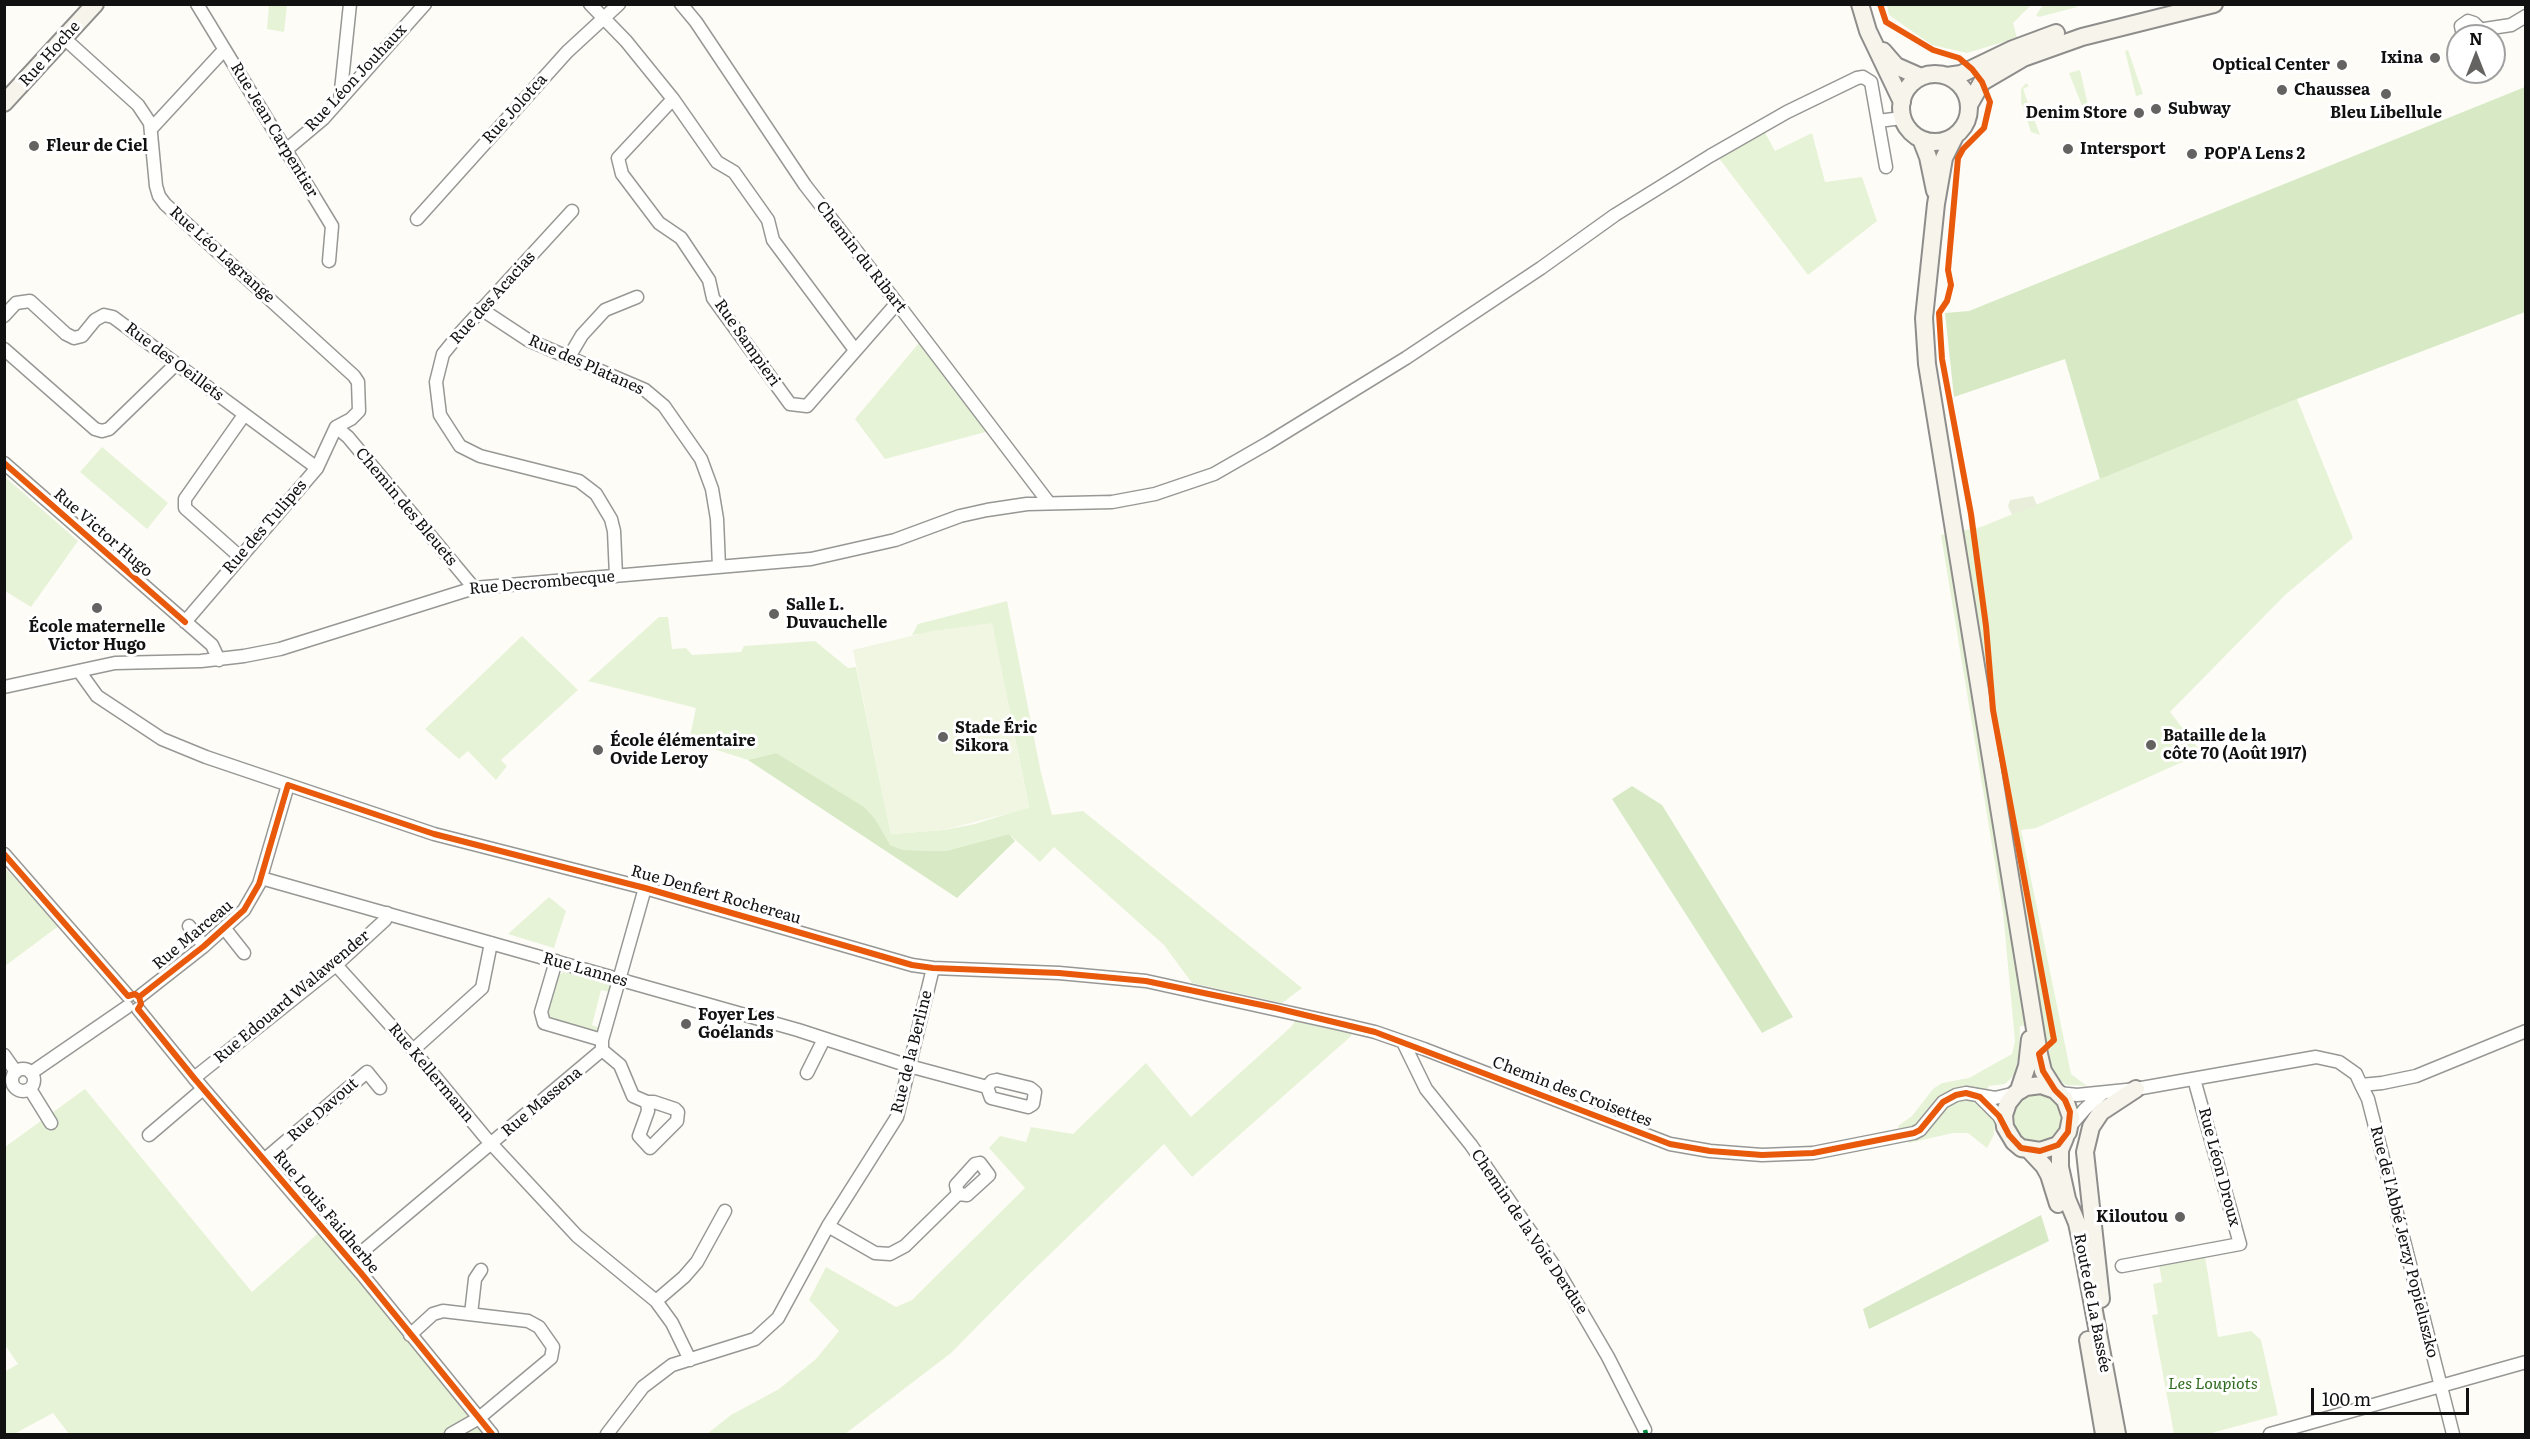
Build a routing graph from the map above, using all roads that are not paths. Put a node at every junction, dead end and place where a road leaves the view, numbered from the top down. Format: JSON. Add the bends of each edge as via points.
{"nodes":[{"id":1,"x":95,"y":4,"type":"edge"},
{"id":2,"x":197,"y":4,"type":"edge"},
{"id":3,"x":350,"y":4,"type":"edge"},
{"id":4,"x":424,"y":4,"type":"edge"},
{"id":5,"x":590,"y":4,"type":"edge"},
{"id":6,"x":619,"y":4,"type":"edge"},
{"id":7,"x":681,"y":4,"type":"edge"},
{"id":8,"x":1860,"y":4,"type":"edge"},
{"id":9,"x":2171,"y":4,"type":"edge"},
{"id":10,"x":2214,"y":4,"type":"edge"},
{"id":11,"x":2525,"y":16,"type":"edge"},
{"id":12,"x":604,"y":19,"type":"junction"},
{"id":13,"x":2506,"y":26,"type":"edge"},
{"id":14,"x":1868,"y":31,"type":"junction"},
{"id":15,"x":65,"y":39,"type":"junction"},
{"id":16,"x":224,"y":50,"type":"junction"},
{"id":17,"x":1947,"y":76,"type":"junction"},
{"id":18,"x":1921,"y":77,"type":"junction"},
{"id":19,"x":673,"y":99,"type":"junction"},
{"id":20,"x":340,"y":100,"type":"junction"},
{"id":21,"x":4,"y":103,"type":"edge"},
{"id":22,"x":1969,"y":105,"type":"junction"},
{"id":23,"x":1902,"y":110,"type":"junction"},
{"id":24,"x":1878,"y":121,"type":"junction"},
{"id":25,"x":151,"y":129,"type":"junction"},
{"id":26,"x":1955,"y":136,"type":"junction"},
{"id":27,"x":1921,"y":140,"type":"junction"},
{"id":28,"x":286,"y":150,"type":"junction"},
{"id":29,"x":1886,"y":166,"type":"dead end"},
{"id":30,"x":1936,"y":204,"type":"junction"},
{"id":31,"x":572,"y":211,"type":"dead end"},
{"id":32,"x":417,"y":219,"type":"dead end"},
{"id":33,"x":329,"y":261,"type":"dead end"},
{"id":34,"x":637,"y":297,"type":"dead end"},
{"id":35,"x":897,"y":303,"type":"junction"},
{"id":36,"x":481,"y":309,"type":"junction"},
{"id":37,"x":4,"y":316,"type":"edge"},
{"id":38,"x":4,"y":349,"type":"edge"},
{"id":39,"x":855,"y":350,"type":"junction"},
{"id":40,"x":569,"y":357,"type":"junction"},
{"id":41,"x":176,"y":364,"type":"junction"},
{"id":42,"x":244,"y":415,"type":"junction"},
{"id":43,"x":336,"y":427,"type":"junction"},
{"id":44,"x":4,"y":463,"type":"edge"},
{"id":45,"x":317,"y":468,"type":"junction"},
{"id":46,"x":1049,"y":503,"type":"junction"},
{"id":47,"x":239,"y":556,"type":"junction"},
{"id":48,"x":719,"y":567,"type":"junction"},
{"id":49,"x":616,"y":576,"type":"junction"},
{"id":50,"x":474,"y":588,"type":"junction"},
{"id":51,"x":185,"y":622,"type":"junction"},
{"id":52,"x":219,"y":660,"type":"junction"},
{"id":53,"x":78,"y":671,"type":"junction"},
{"id":54,"x":4,"y":687,"type":"edge"},
{"id":55,"x":288,"y":785,"type":"junction"},
{"id":56,"x":4,"y":854,"type":"edge"},
{"id":57,"x":261,"y":878,"type":"junction"},
{"id":58,"x":645,"y":888,"type":"junction"},
{"id":59,"x":387,"y":913,"type":"junction"},
{"id":60,"x":189,"y":926,"type":"dead end"},
{"id":61,"x":225,"y":928,"type":"junction"},
{"id":62,"x":491,"y":943,"type":"junction"},
{"id":63,"x":204,"y":946,"type":"junction"},
{"id":64,"x":244,"y":953,"type":"dead end"},
{"id":65,"x":556,"y":961,"type":"junction"},
{"id":66,"x":336,"y":965,"type":"junction"},
{"id":67,"x":933,"y":968,"type":"junction"},
{"id":68,"x":619,"y":980,"type":"junction"},
{"id":69,"x":1146,"y":981,"type":"joint"},
{"id":70,"x":133,"y":1002,"type":"junction"},
{"id":71,"x":2033,"y":1017,"type":"junction"},
{"id":72,"x":2526,"y":1031,"type":"edge"},
{"id":73,"x":824,"y":1039,"type":"junction"},
{"id":74,"x":1403,"y":1042,"type":"junction"},
{"id":75,"x":602,"y":1045,"type":"junction"},
{"id":76,"x":413,"y":1050,"type":"junction"},
{"id":77,"x":4,"y":1055,"type":"edge"},
{"id":78,"x":909,"y":1066,"type":"junction"},
{"id":79,"x":16,"y":1072,"type":"junction"},
{"id":80,"x":32,"y":1073,"type":"junction"},
{"id":81,"x":807,"y":1073,"type":"dead end"},
{"id":82,"x":194,"y":1078,"type":"junction"},
{"id":83,"x":2194,"y":1079,"type":"junction"},
{"id":84,"x":2361,"y":1085,"type":"junction"},
{"id":85,"x":380,"y":1088,"type":"dead end"},
{"id":86,"x":987,"y":1088,"type":"dead end"},
{"id":87,"x":30,"y":1089,"type":"junction"},
{"id":88,"x":203,"y":1089,"type":"junction"},
{"id":89,"x":2136,"y":1089,"type":"junction"},
{"id":90,"x":9,"y":1090,"type":"edge"},
{"id":91,"x":2057,"y":1091,"type":"junction"},
{"id":92,"x":2017,"y":1092,"type":"junction"},
{"id":93,"x":2103,"y":1093,"type":"junction"},
{"id":94,"x":1980,"y":1097,"type":"junction"},
{"id":95,"x":647,"y":1102,"type":"dead end"},
{"id":96,"x":51,"y":1123,"type":"dead end"},
{"id":97,"x":2005,"y":1127,"type":"junction"},
{"id":98,"x":2067,"y":1132,"type":"junction"},
{"id":99,"x":149,"y":1135,"type":"dead end"},
{"id":100,"x":491,"y":1143,"type":"junction"},
{"id":101,"x":2030,"y":1151,"type":"junction"},
{"id":102,"x":264,"y":1160,"type":"junction"},
{"id":103,"x":958,"y":1194,"type":"dead end"},
{"id":104,"x":725,"y":1211,"type":"dead end"},
{"id":105,"x":828,"y":1226,"type":"junction"},
{"id":106,"x":351,"y":1261,"type":"junction"},
{"id":107,"x":2122,"y":1266,"type":"dead end"},
{"id":108,"x":482,"y":1270,"type":"dead end"},
{"id":109,"x":656,"y":1301,"type":"junction"},
{"id":110,"x":471,"y":1314,"type":"junction"},
{"id":111,"x":2096,"y":1320,"type":"junction"},
{"id":112,"x":410,"y":1335,"type":"junction"},
{"id":113,"x":690,"y":1360,"type":"junction"},
{"id":114,"x":2526,"y":1362,"type":"edge"},
{"id":115,"x":2441,"y":1386,"type":"junction"},
{"id":116,"x":479,"y":1418,"type":"junction"},
{"id":117,"x":1645,"y":1430,"type":"dead end"},
{"id":118,"x":451,"y":1434,"type":"edge"},
{"id":119,"x":492,"y":1434,"type":"edge"},
{"id":120,"x":607,"y":1434,"type":"edge"},
{"id":121,"x":2104,"y":1434,"type":"edge"},
{"id":122,"x":2117,"y":1434,"type":"edge"},
{"id":123,"x":2270,"y":1434,"type":"edge"},
{"id":124,"x":2454,"y":1434,"type":"edge"}],
"edges":[{"from":1,"to":15,"type":"main road","name":"Rue Hoche"},
{"from":2,"to":16,"type":"street","name":"Rue Jean Carpentier"},
{"from":3,"to":20,"type":"street"},
{"from":4,"to":20,"type":"street","name":"Rue Léon Jouhaux"},
{"from":5,"to":12,"type":"street"},
{"from":6,"to":12,"type":"street","name":"Rue Jolotca"},
{"from":7,"to":35,"type":"street","name":"Chemin du Ribart","via":[[805,185]]},
{"from":8,"to":14,"type":"main road"},
{"from":9,"to":17,"type":"main road","via":[[2061,31],[1961,74]]},
{"from":10,"to":22,"type":"main road","via":[[2082,37],[2023,58],[1982,82]]},
{"from":11,"to":13,"type":"street"},
{"from":12,"to":19,"type":"street"},
{"from":12,"to":32,"type":"street","name":"Rue Jolotca","via":[[567,52]]},
{"from":14,"to":18,"type":"main road","via":[[1896,66]]},
{"from":14,"to":23,"type":"main road"},
{"from":15,"to":21,"type":"main road","name":"Rue Hoche"},
{"from":15,"to":25,"type":"street","name":"Rue Léo Lagrange","via":[[138,105]]},
{"from":16,"to":25,"type":"street"},
{"from":16,"to":28,"type":"street","name":"Rue Jean Carpentier"},
{"from":17,"to":18,"type":"main road"},
{"from":17,"to":22,"type":"main road","via":[[1961,86]]},
{"from":18,"to":23,"type":"main road","via":[[1905,92]]},
{"from":19,"to":39,"type":"street","via":[[717,162],[734,172],[768,220],[773,240]]},
{"from":19,"to":39,"type":"street","name":"Rue Sampieri","via":[[618,158],[622,174],[659,223],[681,238],[710,280],[713,298],[790,404],[807,406]]},
{"from":20,"to":28,"type":"street","name":"Rue Léon Jouhaux"},
{"from":22,"to":26,"type":"main road","via":[[1966,123]]},
{"from":23,"to":24,"type":"street"},
{"from":23,"to":27,"type":"main road","via":[[1913,134]]},
{"from":24,"to":29,"type":"street"},
{"from":24,"to":46,"type":"street","name":"Rue Decrombecque","via":[[1871,82],[1863,77],[1710,156],[1615,215],[1406,358],[1214,474],[1155,494],[1112,502]]},
{"from":25,"to":43,"type":"street","name":"Rue Léo Lagrange","via":[[156,186],[165,204],[354,376],[360,393],[359,411]]},
{"from":26,"to":27,"type":"main road","via":[[1939,142]]},
{"from":26,"to":30,"type":"main road","via":[[1944,158]]},
{"from":27,"to":30,"type":"main road"},
{"from":28,"to":33,"type":"street","name":"Rue Jean Carpentier","via":[[332,226]]},
{"from":30,"to":71,"type":"main road","via":[[1924,318],[1926,364]]},
{"from":31,"to":36,"type":"street","name":"Rue des Acacias"},
{"from":34,"to":40,"type":"street","via":[[605,310],[582,335]]},
{"from":35,"to":39,"type":"street","name":"Rue Sampieri"},
{"from":35,"to":46,"type":"street","name":"Chemin du Ribart"},
{"from":36,"to":40,"type":"street","name":"Rue des Platanes","via":[[528,340]]},
{"from":36,"to":49,"type":"street","name":"Rue des Acacias","via":[[443,354],[436,382],[440,415],[460,446],[480,456],[579,481],[596,494],[614,531]]},
{"from":37,"to":41,"type":"street","name":"Rue des Oeillets","via":[[16,303],[30,301],[74,338],[82,336],[104,315],[113,317]]},
{"from":38,"to":41,"type":"street","via":[[102,431],[109,429]]},
{"from":40,"to":48,"type":"street","name":"Rue des Platanes","via":[[645,390],[664,406],[689,441],[701,459],[712,489]]},
{"from":41,"to":42,"type":"street","name":"Rue des Oeillets"},
{"from":42,"to":45,"type":"street","name":"Rue des Oeillets"},
{"from":42,"to":47,"type":"street","via":[[185,499],[185,508]]},
{"from":43,"to":45,"type":"street","name":"Rue des Tulipes"},
{"from":43,"to":50,"type":"street","name":"Chemin des Bleuets"},
{"from":44,"to":51,"type":"street","name":"Rue Victor Hugo"},
{"from":45,"to":47,"type":"street","name":"Rue des Tulipes"},
{"from":46,"to":48,"type":"street","name":"Rue Decrombecque","via":[[960,516],[843,554]]},
{"from":47,"to":51,"type":"street","name":"Rue des Tulipes"},
{"from":48,"to":49,"type":"street","name":"Rue Decrombecque"},
{"from":49,"to":50,"type":"street","name":"Rue Decrombecque"},
{"from":50,"to":52,"type":"street","name":"Rue Decrombecque","via":[[280,649]]},
{"from":51,"to":52,"type":"street","name":"Rue Victor Hugo","via":[[212,645]]},
{"from":52,"to":53,"type":"street","name":"Rue Decrombecque","via":[[135,661]]},
{"from":53,"to":54,"type":"street","name":"Rue Decrombecque"},
{"from":53,"to":55,"type":"street","name":"Rue Denfert Rochereau","via":[[97,696],[162,740]]},
{"from":55,"to":57,"type":"street","name":"Rue Marceau"},
{"from":55,"to":58,"type":"street","name":"Rue Denfert Rochereau","via":[[434,834]]},
{"from":56,"to":70,"type":"street","name":"Rue Louis Faidherbe"},
{"from":57,"to":59,"type":"street","name":"Rue Lannes"},
{"from":57,"to":61,"type":"street","name":"Rue Marceau","via":[[244,910]]},
{"from":58,"to":67,"type":"street","name":"Rue Denfert Rochereau","via":[[884,958]]},
{"from":58,"to":68,"type":"street"},
{"from":59,"to":62,"type":"street","name":"Rue Lannes"},
{"from":59,"to":66,"type":"street","name":"Rue Edouard Walawender","via":[[385,920]]},
{"from":60,"to":63,"type":"street","name":"Rue Marceau"},
{"from":61,"to":63,"type":"street","name":"Rue Marceau"},
{"from":61,"to":64,"type":"street","name":"Rue Marceau"},
{"from":62,"to":65,"type":"street","name":"Rue Lannes"},
{"from":62,"to":76,"type":"street","via":[[482,988]]},
{"from":63,"to":70,"type":"street","name":"Rue Marceau"},
{"from":65,"to":68,"type":"street","name":"Rue Lannes"},
{"from":65,"to":75,"type":"street","via":[[541,1012],[544,1023]]},
{"from":66,"to":76,"type":"street","name":"Rue Kellermann"},
{"from":66,"to":82,"type":"street","name":"Rue Edouard Walawender"},
{"from":67,"to":69,"type":"street","name":"Rue Denfert Rochereau"},
{"from":67,"to":78,"type":"street","name":"Rue de la Berline"},
{"from":68,"to":73,"type":"street","name":"Rue Lannes"},
{"from":68,"to":75,"type":"street"},
{"from":69,"to":74,"type":"street","name":"Chemin des Croisettes","via":[[1295,1012]]},
{"from":70,"to":80,"type":"street","name":"Rue Marceau"},
{"from":70,"to":82,"type":"street","name":"Rue Louis Faidherbe"},
{"from":71,"to":91,"type":"main road","via":[[2043,1071]]},
{"from":71,"to":92,"type":"main road","via":[[2027,1066]]},
{"from":72,"to":84,"type":"street","via":[[2416,1076]]},
{"from":73,"to":78,"type":"street","name":"Rue Lannes"},
{"from":73,"to":81,"type":"street"},
{"from":74,"to":94,"type":"street","name":"Chemin des Croisettes","via":[[1670,1144],[1710,1151],[1813,1153],[1900,1138],[1920,1130],[1950,1098],[1966,1093]]},
{"from":74,"to":117,"type":"street","name":"Chemin de la Voie Derdue","via":[[1426,1089],[1471,1145],[1559,1273]]},
{"from":75,"to":95,"type":"street","via":[[620,1065],[633,1096]]},
{"from":75,"to":100,"type":"street","name":"Rue Massena"},
{"from":76,"to":100,"type":"street","name":"Rue Kellermann"},
{"from":77,"to":79,"type":"street"},
{"from":78,"to":86,"type":"street","name":"Rue Lannes"},
{"from":78,"to":105,"type":"street","name":"Rue de la Berline","via":[[897,1118]]},
{"from":79,"to":80,"type":"street","via":[[22,1069]]},
{"from":79,"to":90,"type":"street"},
{"from":80,"to":87,"type":"street"},
{"from":82,"to":88,"type":"street","name":"Rue Louis Faidherbe"},
{"from":83,"to":84,"type":"street","via":[[2316,1057],[2339,1062],[2356,1074]]},
{"from":83,"to":89,"type":"street"},
{"from":83,"to":107,"type":"street","name":"Rue Léon Droux","via":[[2240,1244]]},
{"from":84,"to":115,"type":"street","name":"Rue de l'Abbé Jerzy Popieluszko","via":[[2368,1099]]},
{"from":85,"to":102,"type":"street","name":"Rue Davout","via":[[367,1072]]},
{"from":87,"to":90,"type":"street"},
{"from":87,"to":96,"type":"street"},
{"from":88,"to":99,"type":"street"},
{"from":88,"to":102,"type":"street","name":"Rue Louis Faidherbe"},
{"from":89,"to":93,"type":"street"},
{"from":89,"to":111,"type":"main road","via":[[2101,1112],[2091,1127],[2085,1152],[2102,1294]]},
{"from":91,"to":92,"type":"main road","via":[[2041,1085]]},
{"from":91,"to":93,"type":"street","via":[[2069,1095]]},
{"from":91,"to":98,"type":"main road","via":[[2069,1108]]},
{"from":92,"to":94,"type":"street","name":"Chemin des Croisettes"},
{"from":92,"to":97,"type":"main road","via":[[2005,1108]]},
{"from":93,"to":98,"type":"street"},
{"from":94,"to":97,"type":"street"},
{"from":97,"to":101,"type":"main road","via":[[2014,1142]]},
{"from":98,"to":101,"type":"main road","via":[[2049,1149]]},
{"from":98,"to":111,"type":"main road","name":"Route de La Bassée","via":[[2060,1150],[2060,1167],[2077,1223]]},
{"from":100,"to":106,"type":"street","name":"Rue Massena"},
{"from":100,"to":109,"type":"street","name":"Rue Kellermann","via":[[591,1250]]},
{"from":101,"to":121,"type":"main road","name":"Route de La Bassée","via":[[2049,1175],[2071,1243]]},
{"from":102,"to":106,"type":"street","name":"Rue Louis Faidherbe"},
{"from":103,"to":105,"type":"street","via":[[905,1246],[890,1254],[874,1253]]},
{"from":104,"to":109,"type":"street","via":[[697,1262]]},
{"from":105,"to":113,"type":"street","name":"Rue de la Berline","via":[[774,1323],[755,1339]]},
{"from":106,"to":112,"type":"street","name":"Rue Louis Faidherbe"},
{"from":108,"to":110,"type":"street","via":[[475,1279]]},
{"from":109,"to":113,"type":"street","name":"Rue Kellermann"},
{"from":110,"to":112,"type":"street","via":[[433,1314]]},
{"from":110,"to":116,"type":"street","via":[[528,1321],[539,1327],[553,1347],[551,1358]]},
{"from":111,"to":122,"type":"main road","name":"Route de La Bassée"},
{"from":112,"to":116,"type":"street","name":"Rue Louis Faidherbe"},
{"from":113,"to":120,"type":"street","name":"Rue de la Berline","via":[[672,1365],[643,1387]]},
{"from":114,"to":115,"type":"street"},
{"from":115,"to":123,"type":"street"},
{"from":115,"to":124,"type":"street","name":"Rue de l'Abbé Jerzy Popieluszko"},
{"from":116,"to":118,"type":"street"},
{"from":116,"to":119,"type":"street","name":"Rue Louis Faidherbe"}]}
